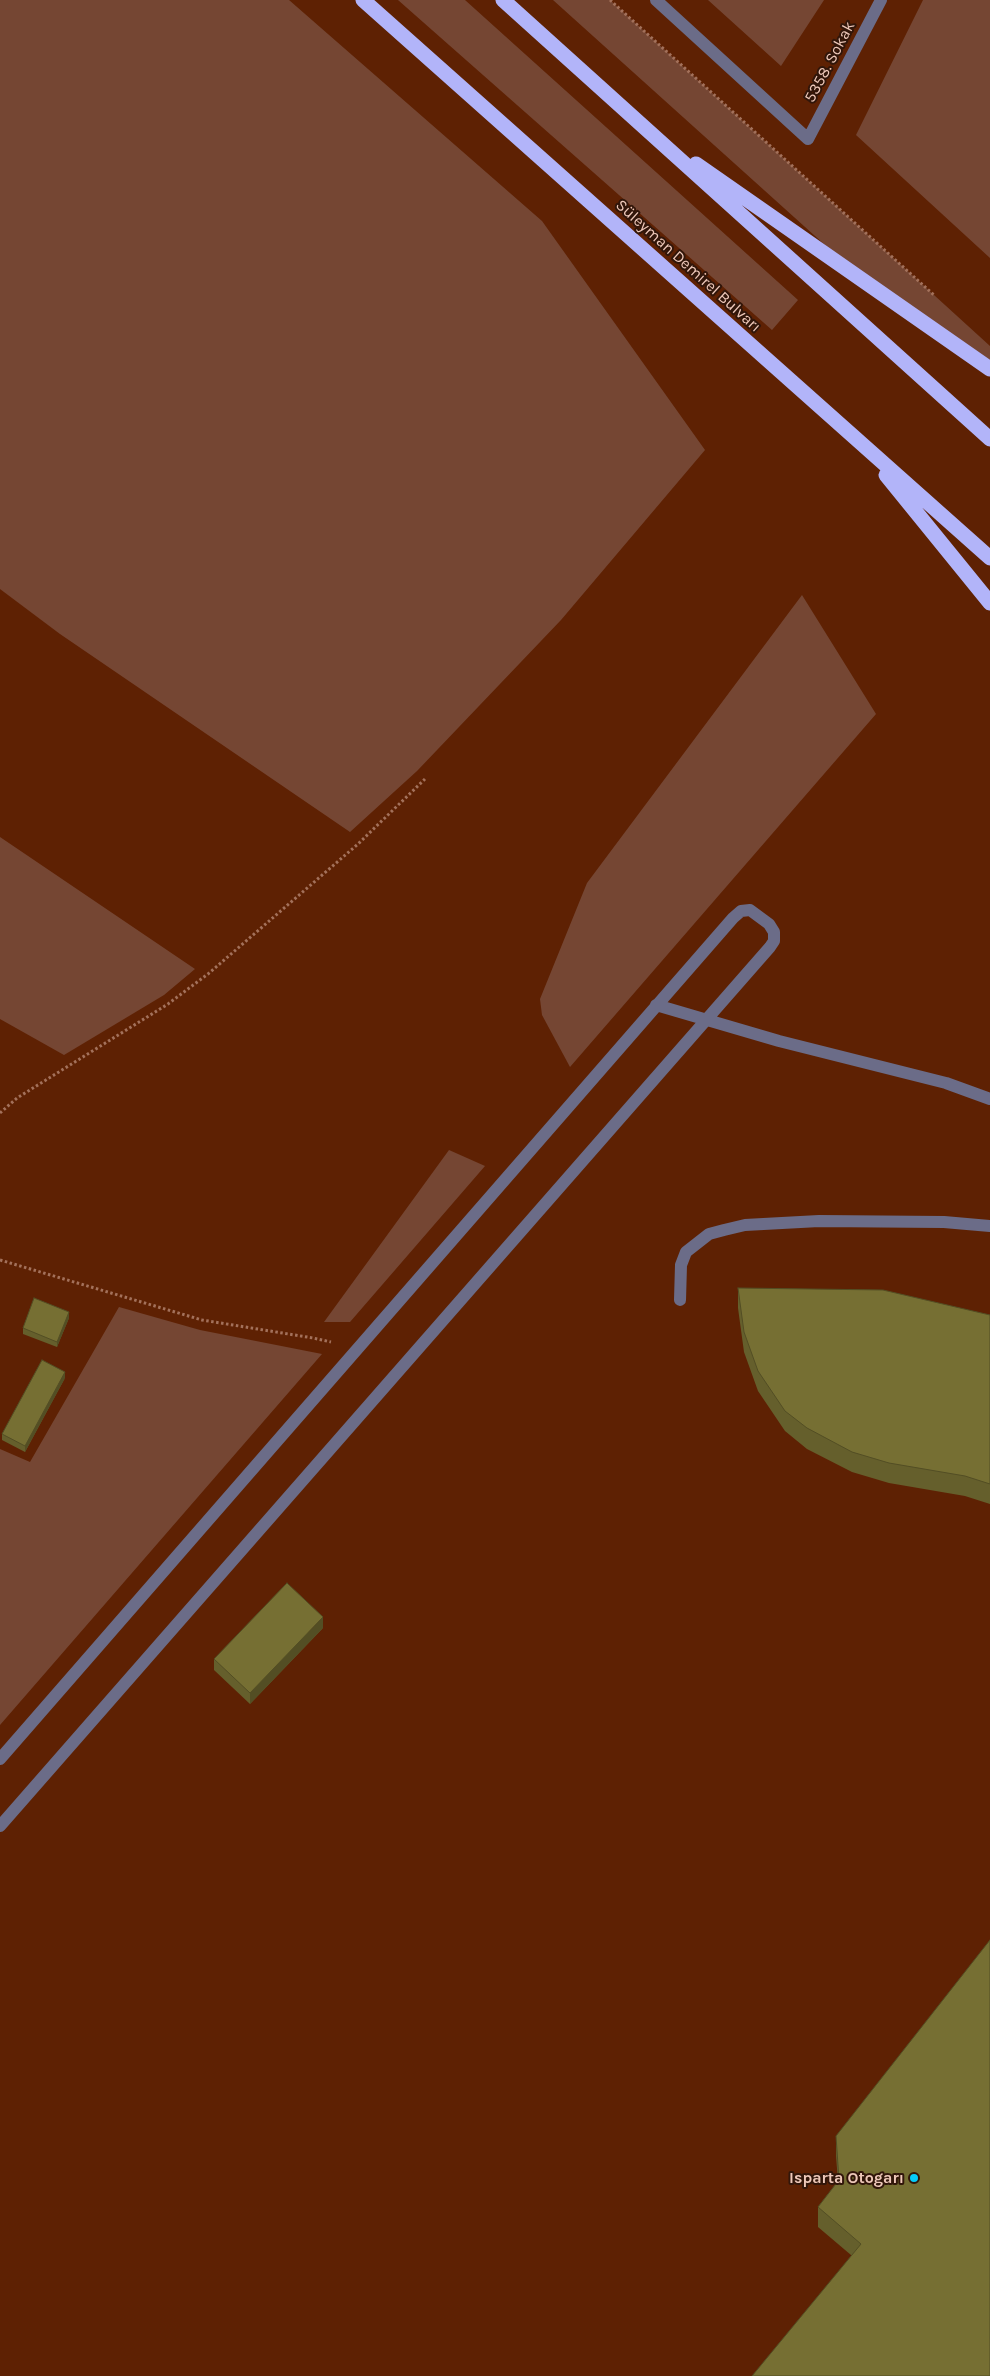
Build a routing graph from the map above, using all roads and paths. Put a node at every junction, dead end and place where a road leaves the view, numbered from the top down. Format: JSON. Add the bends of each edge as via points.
{"nodes":[{"id":1,"x":362,"y":0,"type":"edge"},
{"id":2,"x":503,"y":0,"type":"edge"},
{"id":3,"x":610,"y":0,"type":"edge"},
{"id":4,"x":656,"y":0,"type":"edge"},
{"id":5,"x":881,"y":0,"type":"edge"},
{"id":6,"x":642,"y":126,"type":"junction"},
{"id":7,"x":939,"y":300,"type":"dead end"},
{"id":8,"x":990,"y":370,"type":"edge"},
{"id":9,"x":990,"y":440,"type":"edge"},
{"id":10,"x":860,"y":443,"type":"junction"},
{"id":11,"x":990,"y":558,"type":"edge"},
{"id":12,"x":990,"y":603,"type":"edge"},
{"id":13,"x":425,"y":779,"type":"dead end"},
{"id":14,"x":656,"y":1005,"type":"junction"},
{"id":15,"x":706,"y":1021,"type":"junction"},
{"id":16,"x":990,"y":1100,"type":"edge"},
{"id":17,"x":0,"y":1113,"type":"edge"},
{"id":18,"x":990,"y":1226,"type":"edge"},
{"id":19,"x":0,"y":1260,"type":"edge"},
{"id":20,"x":680,"y":1300,"type":"dead end"},
{"id":21,"x":354,"y":1352,"type":"junction"},
{"id":22,"x":0,"y":1758,"type":"edge"},
{"id":23,"x":0,"y":1826,"type":"edge"}],
"edges":[{"from":1,"to":10,"type":"highway","name":"Süleyman Demirel Bulvarı"},
{"from":2,"to":6,"type":"highway"},
{"from":3,"to":7,"type":"path"},
{"from":4,"to":5,"type":"street","name":"5358. Sokak","via":[[808,139]]},
{"from":6,"to":8,"type":"highway"},
{"from":6,"to":9,"type":"highway"},
{"from":10,"to":11,"type":"highway","name":"Süleyman Demirel Bulvarı"},
{"from":10,"to":12,"type":"highway"},
{"from":13,"to":17,"type":"path","via":[[358,844],[208,974],[168,1004],[17,1098]]},
{"from":14,"to":15,"type":"street"},
{"from":14,"to":15,"type":"street","via":[[733,918],[741,911],[750,910],[769,924],[774,940]]},
{"from":14,"to":21,"type":"street"},
{"from":15,"to":16,"type":"street","via":[[946,1083]]},
{"from":15,"to":23,"type":"street"},
{"from":18,"to":20,"type":"street","via":[[819,1220],[745,1225],[724,1230],[710,1234],[686,1252],[681,1265]]},
{"from":19,"to":21,"type":"path","via":[[202,1320],[313,1338]]},
{"from":21,"to":22,"type":"street"}]}
